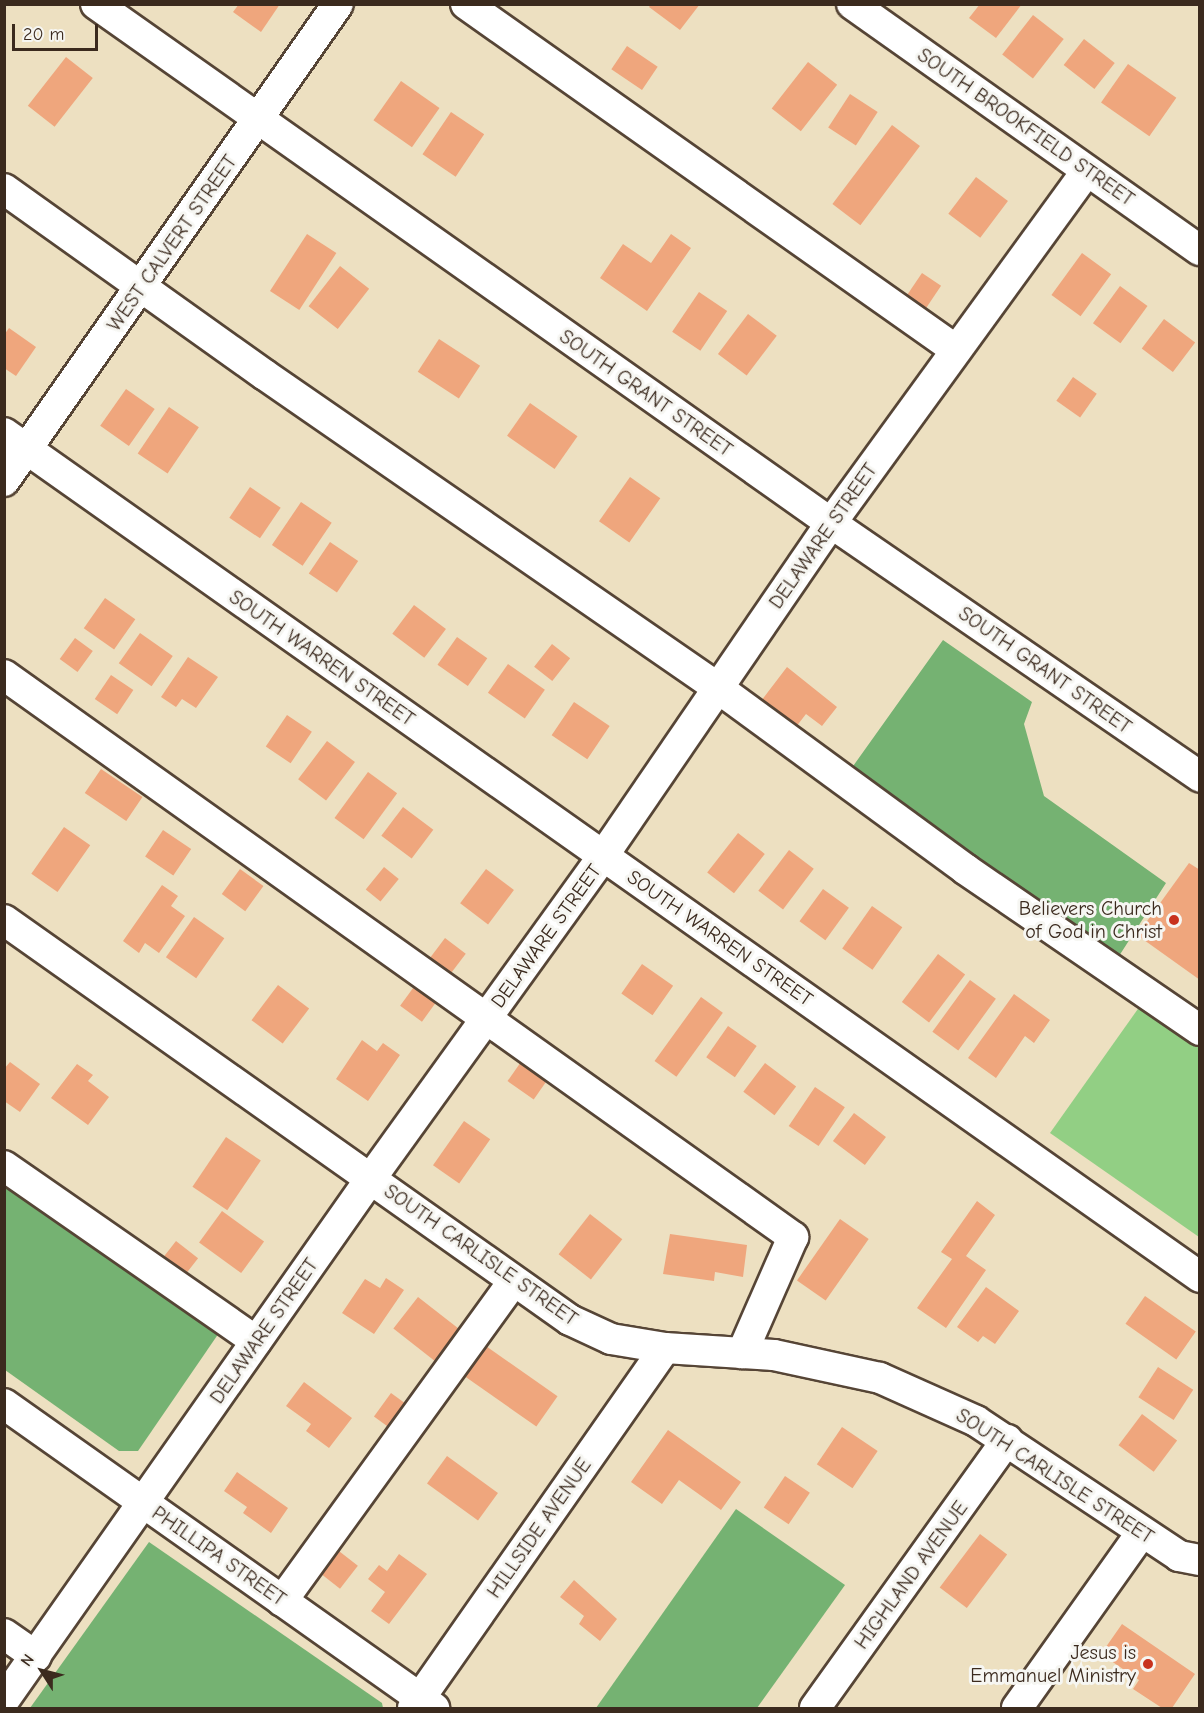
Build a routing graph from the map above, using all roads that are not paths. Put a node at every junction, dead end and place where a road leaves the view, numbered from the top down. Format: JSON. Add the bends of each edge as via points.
{"nodes":[{"id":1,"x":96,"y":4,"type":"edge"},
{"id":2,"x":338,"y":4,"type":"edge"},
{"id":3,"x":466,"y":4,"type":"edge"},
{"id":4,"x":852,"y":4,"type":"edge"},
{"id":5,"x":258,"y":119,"type":"junction"},
{"id":6,"x":1087,"y":171,"type":"junction"},
{"id":7,"x":4,"y":189,"type":"edge"},
{"id":8,"x":1200,"y":250,"type":"edge"},
{"id":9,"x":142,"y":287,"type":"junction"},
{"id":10,"x":956,"y":350,"type":"junction"},
{"id":11,"x":16,"y":441,"type":"edge"},
{"id":12,"x":4,"y":481,"type":"edge"},
{"id":13,"x":831,"y":523,"type":"junction"},
{"id":14,"x":4,"y":675,"type":"edge"},
{"id":15,"x":718,"y":688,"type":"junction"},
{"id":16,"x":1200,"y":777,"type":"edge"},
{"id":17,"x":603,"y":856,"type":"junction"},
{"id":18,"x":4,"y":920,"type":"edge"},
{"id":19,"x":487,"y":1017,"type":"junction"},
{"id":20,"x":1200,"y":1030,"type":"edge"},
{"id":21,"x":4,"y":1166,"type":"edge"},
{"id":22,"x":371,"y":1178,"type":"junction"},
{"id":23,"x":1200,"y":1277,"type":"edge"},
{"id":24,"x":514,"y":1281,"type":"junction"},
{"id":25,"x":256,"y":1341,"type":"junction"},
{"id":26,"x":665,"y":1348,"type":"junction"},
{"id":27,"x":742,"y":1353,"type":"junction"},
{"id":28,"x":4,"y":1404,"type":"edge"},
{"id":29,"x":1006,"y":1440,"type":"junction"},
{"id":30,"x":144,"y":1503,"type":"junction"},
{"id":31,"x":1142,"y":1532,"type":"junction"},
{"id":32,"x":1200,"y":1560,"type":"edge"},
{"id":33,"x":282,"y":1601,"type":"junction"},
{"id":34,"x":4,"y":1634,"type":"edge"},
{"id":35,"x":36,"y":1656,"type":"junction"},
{"id":36,"x":4,"y":1700,"type":"edge"},
{"id":37,"x":423,"y":1705,"type":"edge"},
{"id":38,"x":815,"y":1708,"type":"edge"},
{"id":39,"x":1017,"y":1708,"type":"edge"}],
"edges":[{"from":1,"to":5,"type":"street","name":"SOUTH GRANT STREET"},
{"from":2,"to":5,"type":"street","name":"WEST CALVERT STREET"},
{"from":3,"to":10,"type":"street"},
{"from":4,"to":6,"type":"street","name":"SOUTH BROOKFIELD STREET"},
{"from":5,"to":9,"type":"street","name":"WEST CALVERT STREET"},
{"from":5,"to":13,"type":"street","name":"SOUTH GRANT STREET"},
{"from":6,"to":8,"type":"street","name":"SOUTH BROOKFIELD STREET"},
{"from":6,"to":10,"type":"street","name":"DELAWARE STREET"},
{"from":7,"to":9,"type":"street"},
{"from":9,"to":11,"type":"street","name":"WEST CALVERT STREET"},
{"from":9,"to":15,"type":"street"},
{"from":10,"to":13,"type":"street","name":"DELAWARE STREET"},
{"from":11,"to":12,"type":"street","name":"WEST CALVERT STREET"},
{"from":11,"to":17,"type":"street","name":"SOUTH WARREN STREET"},
{"from":13,"to":15,"type":"street","name":"DELAWARE STREET"},
{"from":13,"to":16,"type":"street","name":"SOUTH GRANT STREET"},
{"from":14,"to":19,"type":"street"},
{"from":15,"to":17,"type":"street","name":"DELAWARE STREET"},
{"from":15,"to":20,"type":"street","via":[[965,869]]},
{"from":17,"to":19,"type":"street","name":"DELAWARE STREET"},
{"from":17,"to":23,"type":"street","name":"SOUTH WARREN STREET"},
{"from":18,"to":22,"type":"street","name":"SOUTH CARLISLE STREET"},
{"from":19,"to":22,"type":"street","name":"DELAWARE STREET"},
{"from":19,"to":27,"type":"street","via":[[793,1237]]},
{"from":21,"to":25,"type":"street"},
{"from":22,"to":24,"type":"street","name":"SOUTH CARLISLE STREET"},
{"from":22,"to":25,"type":"street","name":"DELAWARE STREET"},
{"from":24,"to":26,"type":"street","name":"SOUTH CARLISLE STREET","via":[[570,1320],[611,1339]]},
{"from":24,"to":33,"type":"street"},
{"from":25,"to":30,"type":"street","name":"DELAWARE STREET"},
{"from":26,"to":27,"type":"street","name":"SOUTH CARLISLE STREET"},
{"from":26,"to":37,"type":"street","name":"HILLSIDE AVENUE"},
{"from":27,"to":29,"type":"street","name":"SOUTH CARLISLE STREET","via":[[831,1365],[880,1378],[976,1421]]},
{"from":28,"to":30,"type":"street","name":"PHILLIPA STREET"},
{"from":29,"to":31,"type":"street","name":"SOUTH CARLISLE STREET"},
{"from":29,"to":38,"type":"street","name":"HIGHLAND AVENUE"},
{"from":30,"to":33,"type":"street","name":"PHILLIPA STREET"},
{"from":30,"to":35,"type":"street","name":"DELAWARE STREET"},
{"from":31,"to":32,"type":"street","name":"SOUTH CARLISLE STREET","via":[[1179,1556]]},
{"from":31,"to":39,"type":"street"},
{"from":33,"to":37,"type":"street","name":"PHILLIPA STREET"},
{"from":34,"to":35,"type":"street"},
{"from":35,"to":36,"type":"street","name":"DELAWARE STREET"}]}
